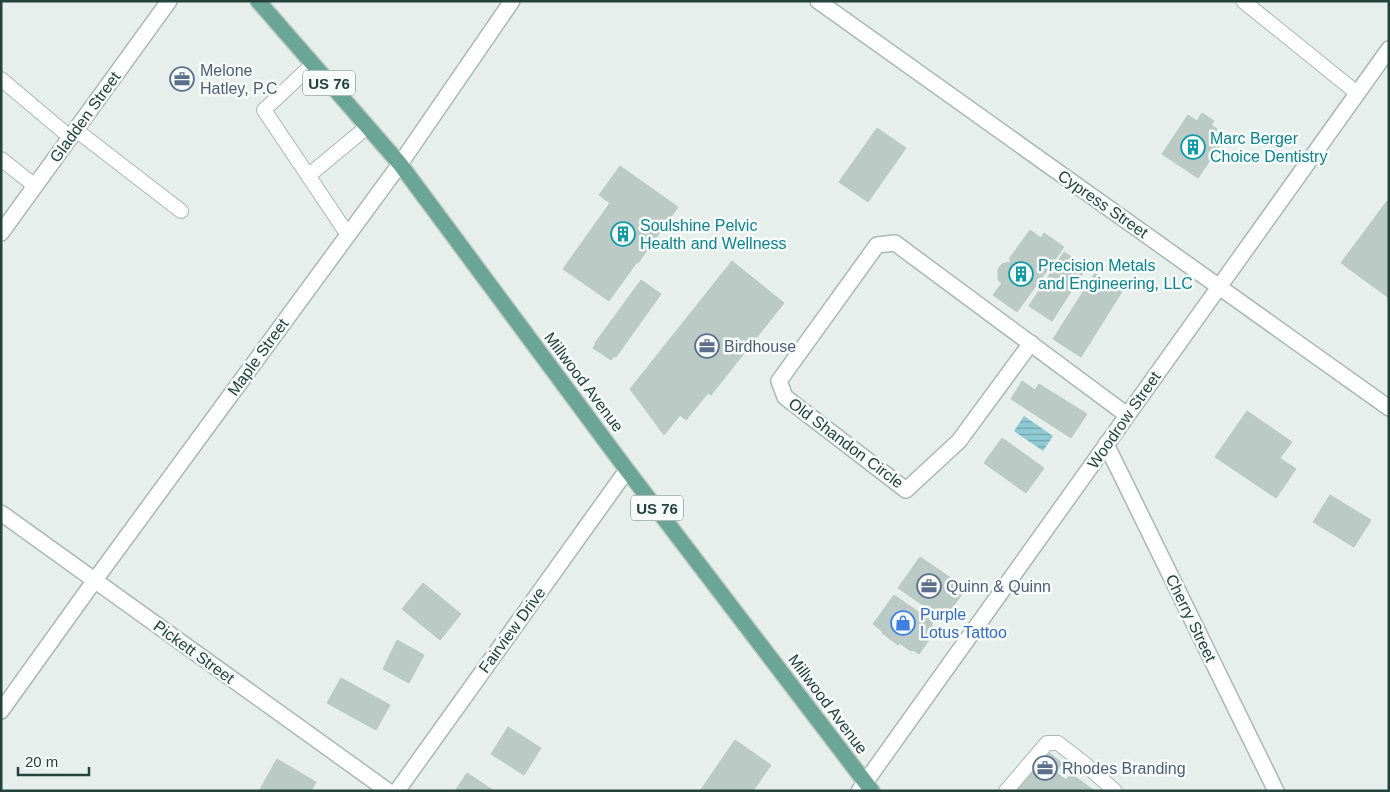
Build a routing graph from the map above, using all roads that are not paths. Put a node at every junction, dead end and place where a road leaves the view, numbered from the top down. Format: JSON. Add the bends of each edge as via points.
{"nodes":[{"id":1,"x":169,"y":1,"type":"edge"},
{"id":2,"x":258,"y":1,"type":"edge"},
{"id":3,"x":512,"y":1,"type":"edge"},
{"id":4,"x":818,"y":1,"type":"edge"},
{"id":5,"x":1243,"y":1,"type":"edge"},
{"id":6,"x":1389,"y":49,"type":"edge"},
{"id":7,"x":313,"y":64,"type":"junction"},
{"id":8,"x":1,"y":79,"type":"edge"},
{"id":9,"x":1357,"y":93,"type":"junction"},
{"id":10,"x":367,"y":127,"type":"junction"},
{"id":11,"x":73,"y":134,"type":"junction"},
{"id":12,"x":1,"y":159,"type":"edge"},
{"id":13,"x":400,"y":164,"type":"junction"},
{"id":14,"x":308,"y":176,"type":"junction"},
{"id":15,"x":35,"y":186,"type":"junction"},
{"id":16,"x":181,"y":211,"type":"dead end"},
{"id":17,"x":1,"y":233,"type":"edge"},
{"id":18,"x":348,"y":235,"type":"junction"},
{"id":19,"x":1219,"y":287,"type":"junction"},
{"id":20,"x":1031,"y":343,"type":"junction"},
{"id":21,"x":1389,"y":408,"type":"edge"},
{"id":22,"x":1127,"y":415,"type":"junction"},
{"id":23,"x":1106,"y":444,"type":"junction"},
{"id":24,"x":627,"y":470,"type":"junction"},
{"id":25,"x":1,"y":513,"type":"edge"},
{"id":26,"x":95,"y":580,"type":"junction"},
{"id":27,"x":1,"y":711,"type":"edge"},
{"id":28,"x":866,"y":788,"type":"edge"},
{"id":29,"x":388,"y":791,"type":"edge"},
{"id":30,"x":396,"y":791,"type":"edge"},
{"id":31,"x":1006,"y":791,"type":"edge"},
{"id":32,"x":1115,"y":791,"type":"edge"},
{"id":33,"x":1276,"y":791,"type":"edge"}],
"edges":[{"from":1,"to":11,"type":"street","name":"Gladden Street"},
{"from":2,"to":7,"type":"main road","name":"Millwood Avenue","number":"US 76"},
{"from":3,"to":13,"type":"street","name":"Maple Street"},
{"from":4,"to":19,"type":"street","name":"Cypress Street"},
{"from":5,"to":9,"type":"lane"},
{"from":6,"to":9,"type":"street","name":"Woodrow Street"},
{"from":7,"to":10,"type":"main road","name":"Millwood Avenue","number":"US 76"},
{"from":7,"to":14,"type":"lane","via":[[264,110]]},
{"from":8,"to":11,"type":"lane"},
{"from":9,"to":19,"type":"street","name":"Woodrow Street"},
{"from":10,"to":13,"type":"main road","name":"Millwood Avenue","number":"US 76"},
{"from":10,"to":14,"type":"lane"},
{"from":11,"to":15,"type":"street","name":"Gladden Street"},
{"from":11,"to":16,"type":"lane"},
{"from":12,"to":15,"type":"lane"},
{"from":13,"to":18,"type":"street","name":"Maple Street"},
{"from":13,"to":24,"type":"main road","name":"Millwood Avenue","number":"US 76"},
{"from":14,"to":18,"type":"lane"},
{"from":15,"to":17,"type":"street","name":"Gladden Street"},
{"from":18,"to":26,"type":"street","name":"Maple Street"},
{"from":19,"to":21,"type":"street","name":"Cypress Street"},
{"from":19,"to":22,"type":"street","name":"Woodrow Street"},
{"from":20,"to":20,"type":"street","name":"Old Shandon Circle","via":[[895,243],[877,245],[779,381],[786,397],[906,490],[959,441]]},
{"from":20,"to":22,"type":"street","name":"Old Shandon Circle"},
{"from":22,"to":23,"type":"street","name":"Woodrow Street"},
{"from":23,"to":28,"type":"street","name":"Woodrow Street"},
{"from":23,"to":33,"type":"street","name":"Cherry Street"},
{"from":24,"to":28,"type":"main road","name":"Millwood Avenue","number":"US 76"},
{"from":24,"to":30,"type":"street","name":"Fairview Drive"},
{"from":25,"to":26,"type":"street","name":"Pickett Street"},
{"from":26,"to":27,"type":"street","name":"Maple Street"},
{"from":26,"to":29,"type":"street","name":"Pickett Street"},
{"from":31,"to":32,"type":"lane","via":[[1047,743],[1058,743]]}]}
